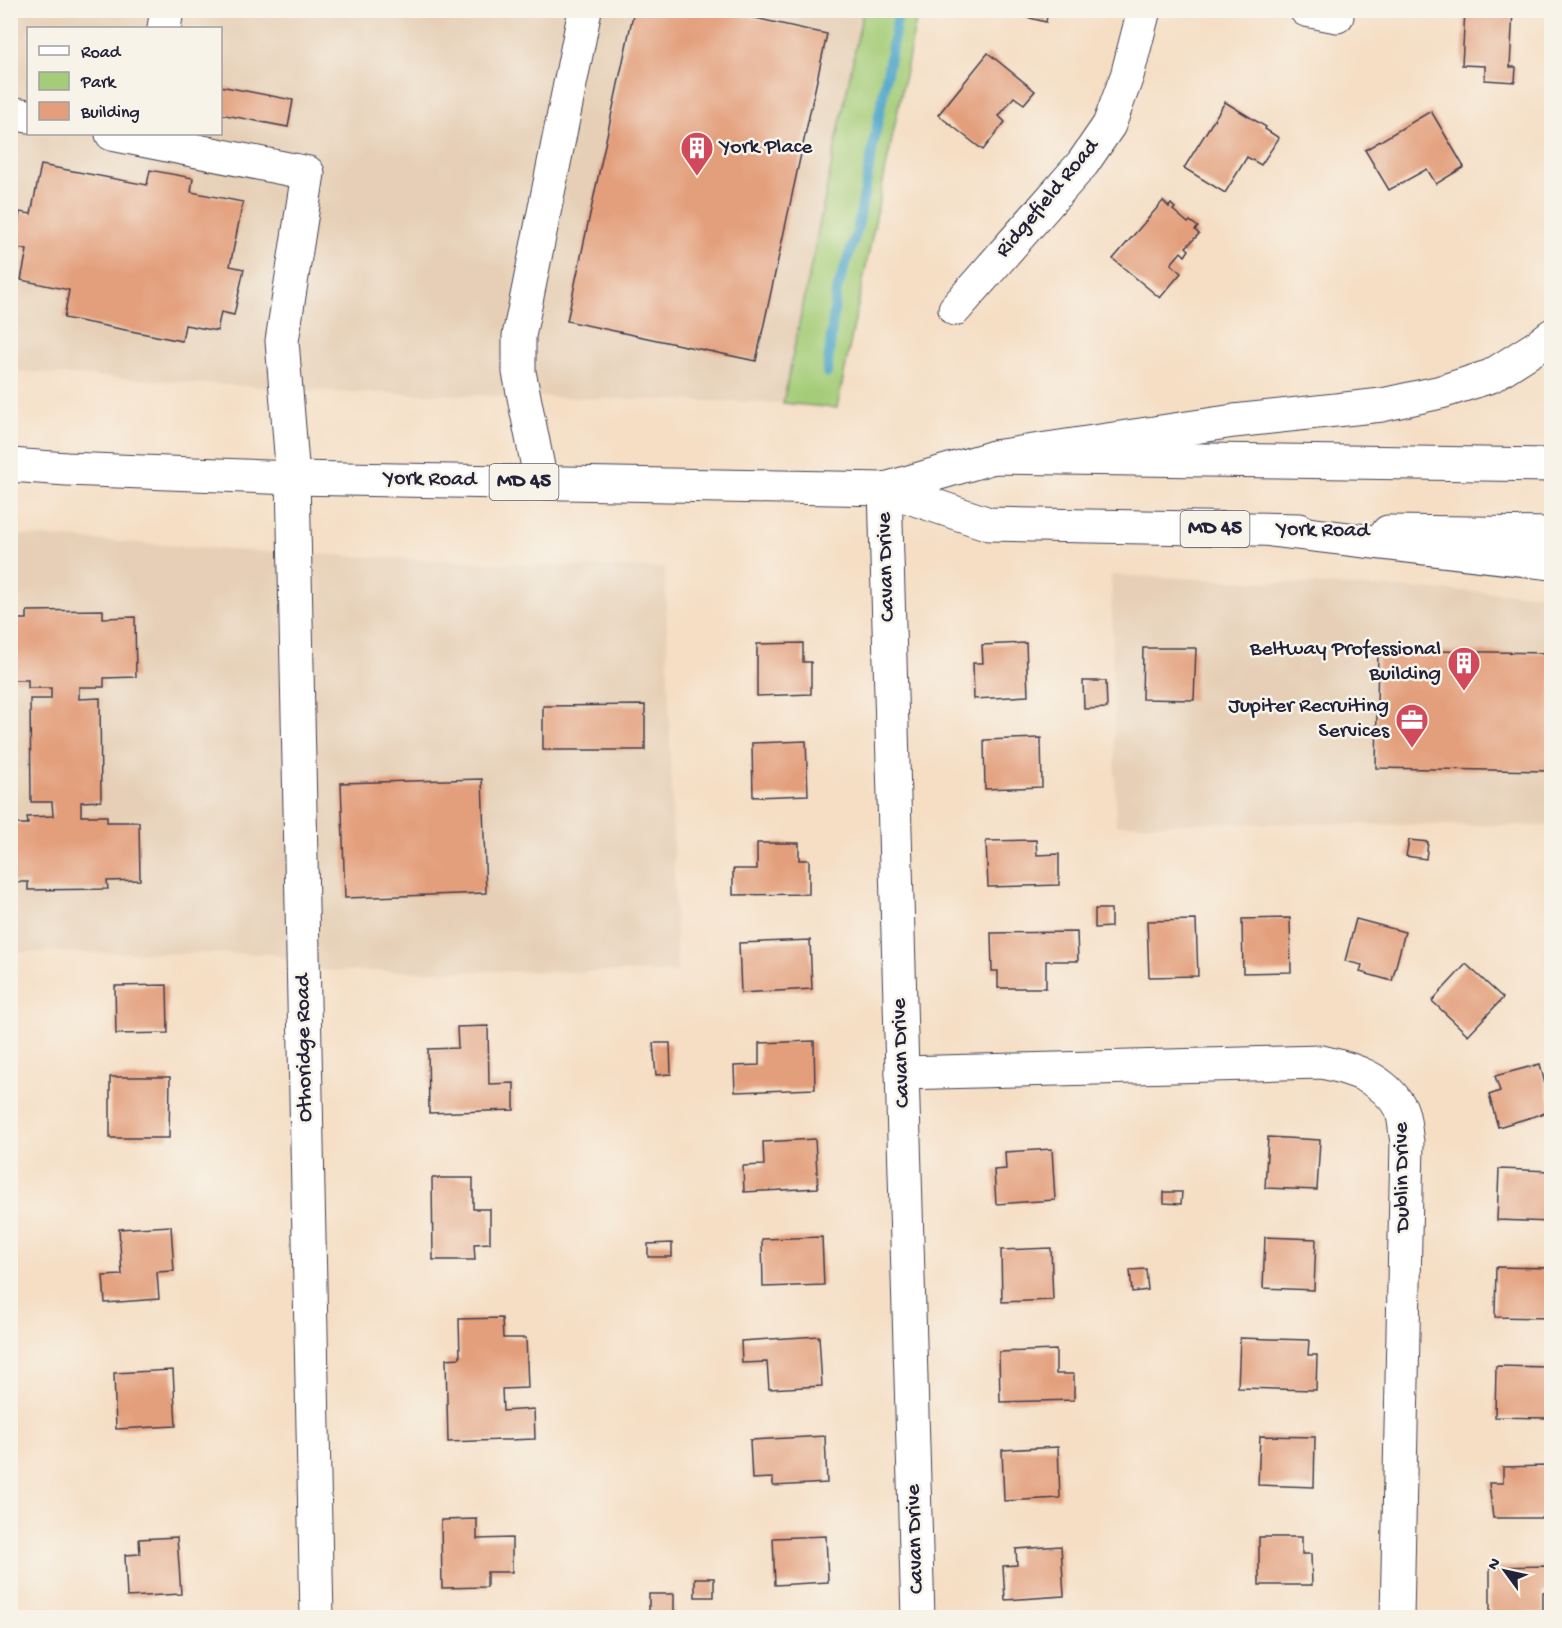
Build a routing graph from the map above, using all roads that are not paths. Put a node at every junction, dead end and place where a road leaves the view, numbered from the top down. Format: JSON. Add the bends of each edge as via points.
{"nodes":[{"id":1,"x":167,"y":10,"type":"edge"},
{"id":2,"x":585,"y":10,"type":"edge"},
{"id":3,"x":1144,"y":10,"type":"edge"},
{"id":4,"x":164,"y":27,"type":"edge"},
{"id":5,"x":10,"y":113,"type":"edge"},
{"id":6,"x":27,"y":116,"type":"edge"},
{"id":7,"x":123,"y":135,"type":"edge"},
{"id":8,"x":146,"y":137,"type":"edge"},
{"id":9,"x":955,"y":309,"type":"dead end"},
{"id":10,"x":1551,"y":335,"type":"edge"},
{"id":11,"x":994,"y":457,"type":"junction"},
{"id":12,"x":10,"y":465,"type":"edge"},
{"id":13,"x":1551,"y":465,"type":"edge"},
{"id":14,"x":293,"y":478,"type":"junction"},
{"id":15,"x":541,"y":482,"type":"junction"},
{"id":16,"x":885,"y":489,"type":"junction"},
{"id":17,"x":1272,"y":530,"type":"junction"},
{"id":18,"x":1551,"y":534,"type":"edge"},
{"id":19,"x":1551,"y":563,"type":"edge"},
{"id":20,"x":902,"y":1072,"type":"junction"},
{"id":21,"x":317,"y":1617,"type":"edge"},
{"id":22,"x":918,"y":1617,"type":"edge"},
{"id":23,"x":1397,"y":1617,"type":"edge"}],
"edges":[{"from":1,"to":4,"type":"main road"},
{"from":2,"to":15,"type":"main road","via":[[519,336],[519,372]]},
{"from":3,"to":9,"type":"main road","name":"Ridgefield Road","via":[[1109,125],[1083,163]]},
{"from":5,"to":6,"type":"main road"},
{"from":7,"to":8,"type":"main road"},
{"from":8,"to":14,"type":"main road","name":"Othoridge Road","via":[[308,173],[282,341]]},
{"from":10,"to":11,"type":"main road","via":[[1491,376],[1382,405],[1234,421]]},
{"from":11,"to":13,"type":"main road","name":"York Road","number":"MD 45"},
{"from":11,"to":16,"type":"main road","name":"York Road","number":"MD 45"},
{"from":12,"to":14,"type":"main road","name":"York Road","number":"MD 45"},
{"from":14,"to":15,"type":"main road","name":"York Road","number":"MD 45"},
{"from":14,"to":21,"type":"main road","name":"Othoridge Road"},
{"from":15,"to":16,"type":"main road","name":"York Road","number":"MD 45"},
{"from":16,"to":17,"type":"main road","name":"York Road","number":"MD 45","via":[[989,524]]},
{"from":16,"to":20,"type":"main road","name":"Cavan Drive"},
{"from":17,"to":18,"type":"main road","name":"York Road","number":"MD 45"},
{"from":17,"to":19,"type":"main road"},
{"from":20,"to":22,"type":"main road","name":"Cavan Drive"},
{"from":20,"to":23,"type":"main road","name":"Dublin Drive","via":[[1322,1062],[1371,1077],[1389,1092],[1402,1111],[1407,1142]]}]}
